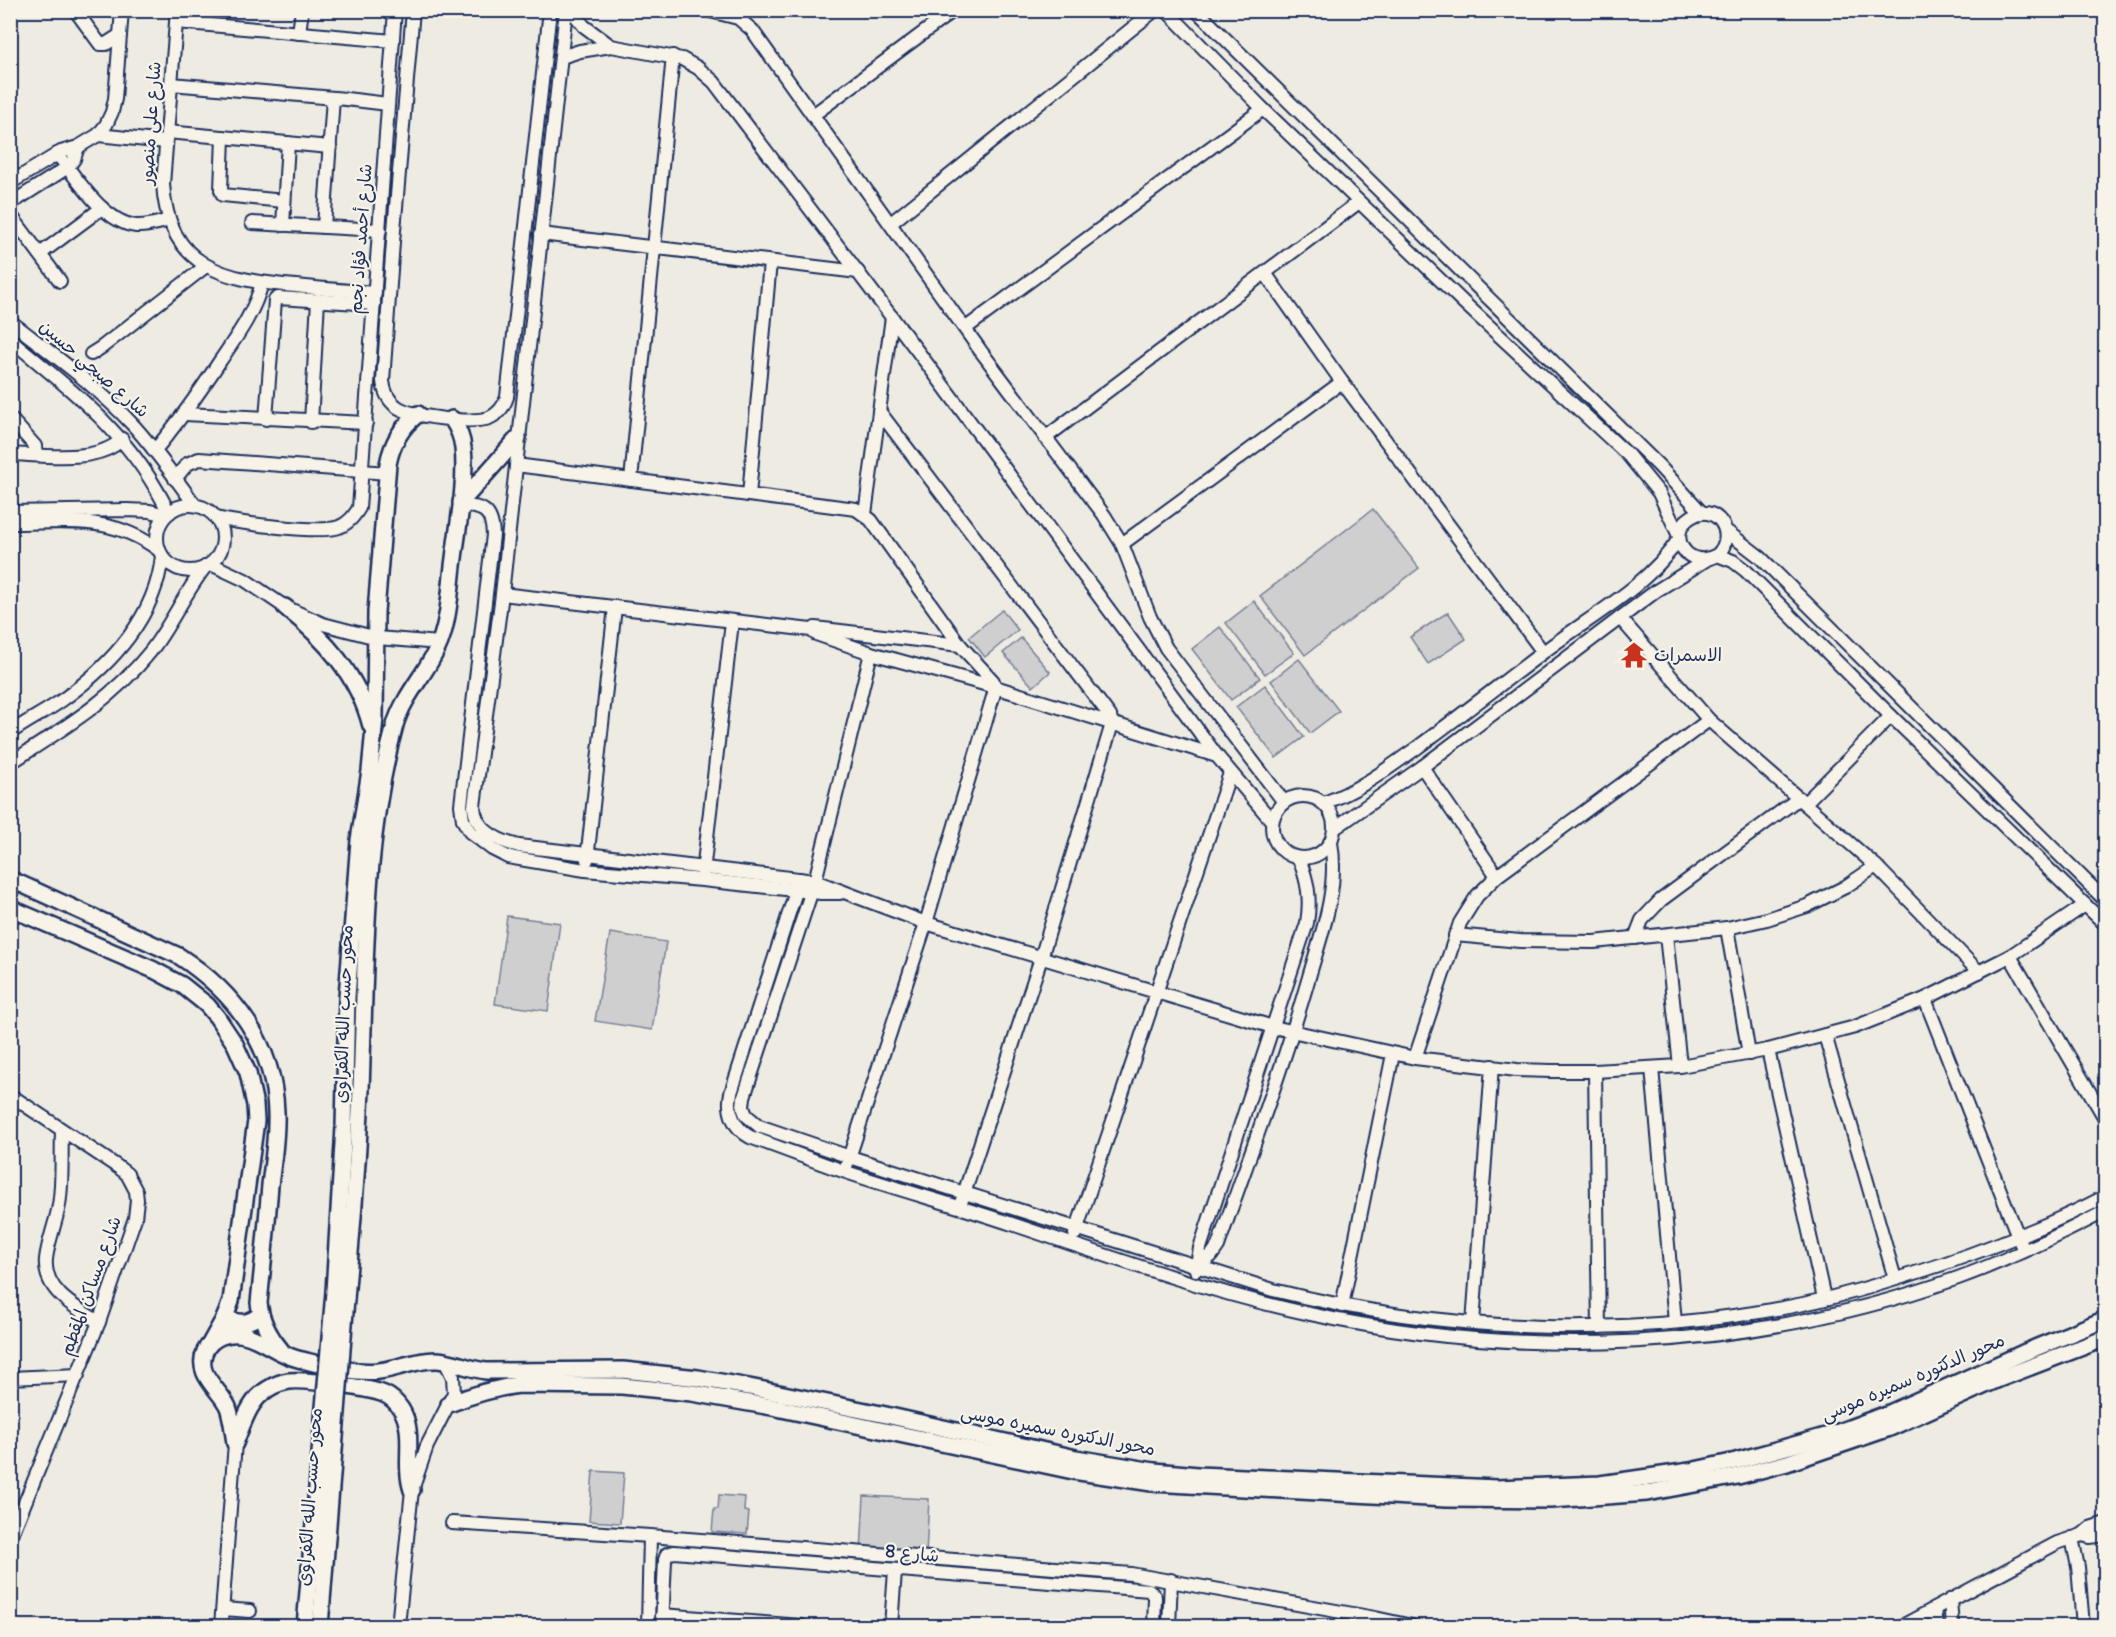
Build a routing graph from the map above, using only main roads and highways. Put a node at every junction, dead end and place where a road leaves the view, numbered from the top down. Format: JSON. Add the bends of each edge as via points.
{"nodes":[{"id":1,"x":418,"y":414,"type":"road end"},
{"id":2,"x":452,"y":419,"type":"road end"},
{"id":3,"x":518,"y":438,"type":"road end"},
{"id":4,"x":460,"y":504,"type":"junction"},
{"id":5,"x":285,"y":607,"type":"road end"},
{"id":6,"x":374,"y":736,"type":"junction"},
{"id":7,"x":10,"y":879,"type":"edge"},
{"id":8,"x":10,"y":908,"type":"edge"},
{"id":9,"x":340,"y":1296,"type":"junction"},
{"id":10,"x":261,"y":1314,"type":"junction"},
{"id":11,"x":225,"y":1317,"type":"junction"},
{"id":12,"x":2106,"y":1319,"type":"edge"},
{"id":13,"x":2106,"y":1338,"type":"edge"},
{"id":14,"x":211,"y":1342,"type":"junction"},
{"id":15,"x":285,"y":1355,"type":"junction"},
{"id":16,"x":449,"y":1404,"type":"road end"},
{"id":17,"x":412,"y":1490,"type":"road end"},
{"id":18,"x":305,"y":1626,"type":"edge"},
{"id":19,"x":320,"y":1626,"type":"edge"}],
"edges":[{"from":1,"to":6,"type":"main road","name":"محور حسب الله الكفراوى","via":[[396,439],[387,473],[376,612]]},
{"from":2,"to":4,"type":"main road","name":"محور حسب الله الكفراوى","via":[[463,447]]},
{"from":3,"to":4,"type":"main road"},
{"from":4,"to":9,"type":"main road","name":"محور حسب الله الكفراوى","via":[[446,622],[440,643],[400,711],[378,808],[370,877],[359,1138]]},
{"from":5,"to":6,"type":"main road","via":[[326,643],[348,671],[364,702]]},
{"from":6,"to":9,"type":"main road","name":"محور حسب الله الكفراوى","via":[[360,828],[347,997]]},
{"from":7,"to":10,"type":"main road","via":[[179,956],[216,984],[247,1020],[268,1064],[276,1113]]},
{"from":8,"to":11,"type":"main road","via":[[182,985],[212,1011],[235,1044],[250,1081],[255,1120],[231,1301]]},
{"from":9,"to":18,"type":"main road","name":"محور حسب الله الكفراوى","bridge":true},
{"from":9,"to":19,"type":"main road","name":"محور حسب الله الكفراوى","bridge":true},
{"from":10,"to":11,"type":"main road","via":[[244,1323]]},
{"from":10,"to":15,"type":"main road"},
{"from":11,"to":14,"type":"main road"},
{"from":12,"to":15,"type":"main road","name":"محور الدكتوره سميره موسى","via":[[1887,1414],[1780,1449],[1645,1478],[1497,1488],[1154,1471],[715,1381],[622,1370],[486,1371],[445,1361],[424,1361],[369,1372]]},
{"from":13,"to":16,"type":"main road","name":"محور الدكتوره سميره موسى","via":[[1999,1379],[1890,1428],[1787,1463],[1647,1493],[1551,1500],[1446,1499],[1152,1483],[1073,1471],[762,1405],[622,1386],[519,1385],[480,1392]]},
{"from":14,"to":15,"type":"main road","name":"محور الدكتوره سميره موسى","via":[[223,1336],[245,1334]]},
{"from":14,"to":17,"type":"main road","via":[[203,1359],[204,1371],[227,1405],[235,1443],[256,1399],[282,1382],[375,1391],[396,1402],[405,1417]]}]}
